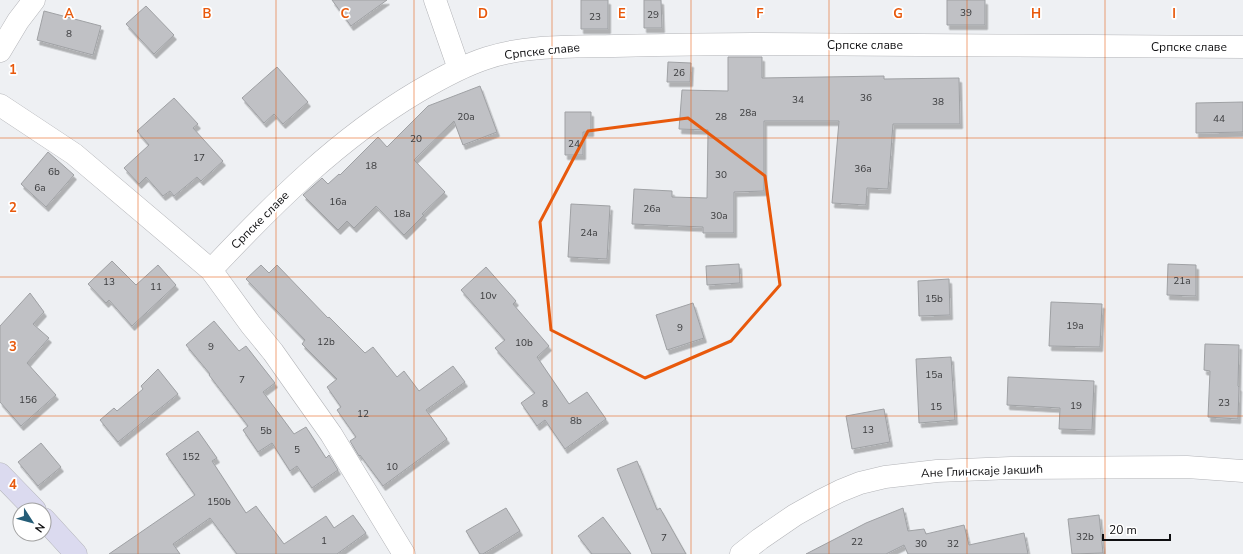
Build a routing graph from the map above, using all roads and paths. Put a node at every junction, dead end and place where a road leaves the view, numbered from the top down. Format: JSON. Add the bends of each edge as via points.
{"nodes":[{"id":1,"x":34,"y":0,"type":"edge"},
{"id":2,"x":435,"y":0,"type":"edge"},
{"id":3,"x":1243,"y":48,"type":"edge"},
{"id":4,"x":0,"y":51,"type":"edge"},
{"id":5,"x":459,"y":69,"type":"junction"},
{"id":6,"x":0,"y":105,"type":"edge"},
{"id":7,"x":211,"y":270,"type":"junction"},
{"id":8,"x":1243,"y":471,"type":"edge"},
{"id":9,"x":0,"y":474,"type":"edge"},
{"id":10,"x":27,"y":502,"type":"edge"},
{"id":11,"x":52,"y":528,"type":"edge"},
{"id":12,"x":76,"y":554,"type":"edge"},
{"id":13,"x":404,"y":554,"type":"edge"},
{"id":14,"x":741,"y":554,"type":"edge"}],
"edges":[{"from":1,"to":4,"type":"street"},
{"from":2,"to":5,"type":"street"},
{"from":3,"to":5,"type":"street","name":"Српске славе","via":[[677,44],[577,46],[501,54]]},
{"from":5,"to":7,"type":"street","name":"Српске славе","via":[[400,102],[348,139],[305,175]]},
{"from":6,"to":7,"type":"street","via":[[74,154]]},
{"from":7,"to":13,"type":"street","via":[[331,434]]},
{"from":8,"to":14,"type":"street","name":"Ане Глинскаје Јакшић","via":[[1187,467],[1011,468],[937,471],[885,477],[860,483],[820,501],[795,515]]},
{"from":9,"to":10,"type":"main road"},
{"from":11,"to":12,"type":"main road"}]}
